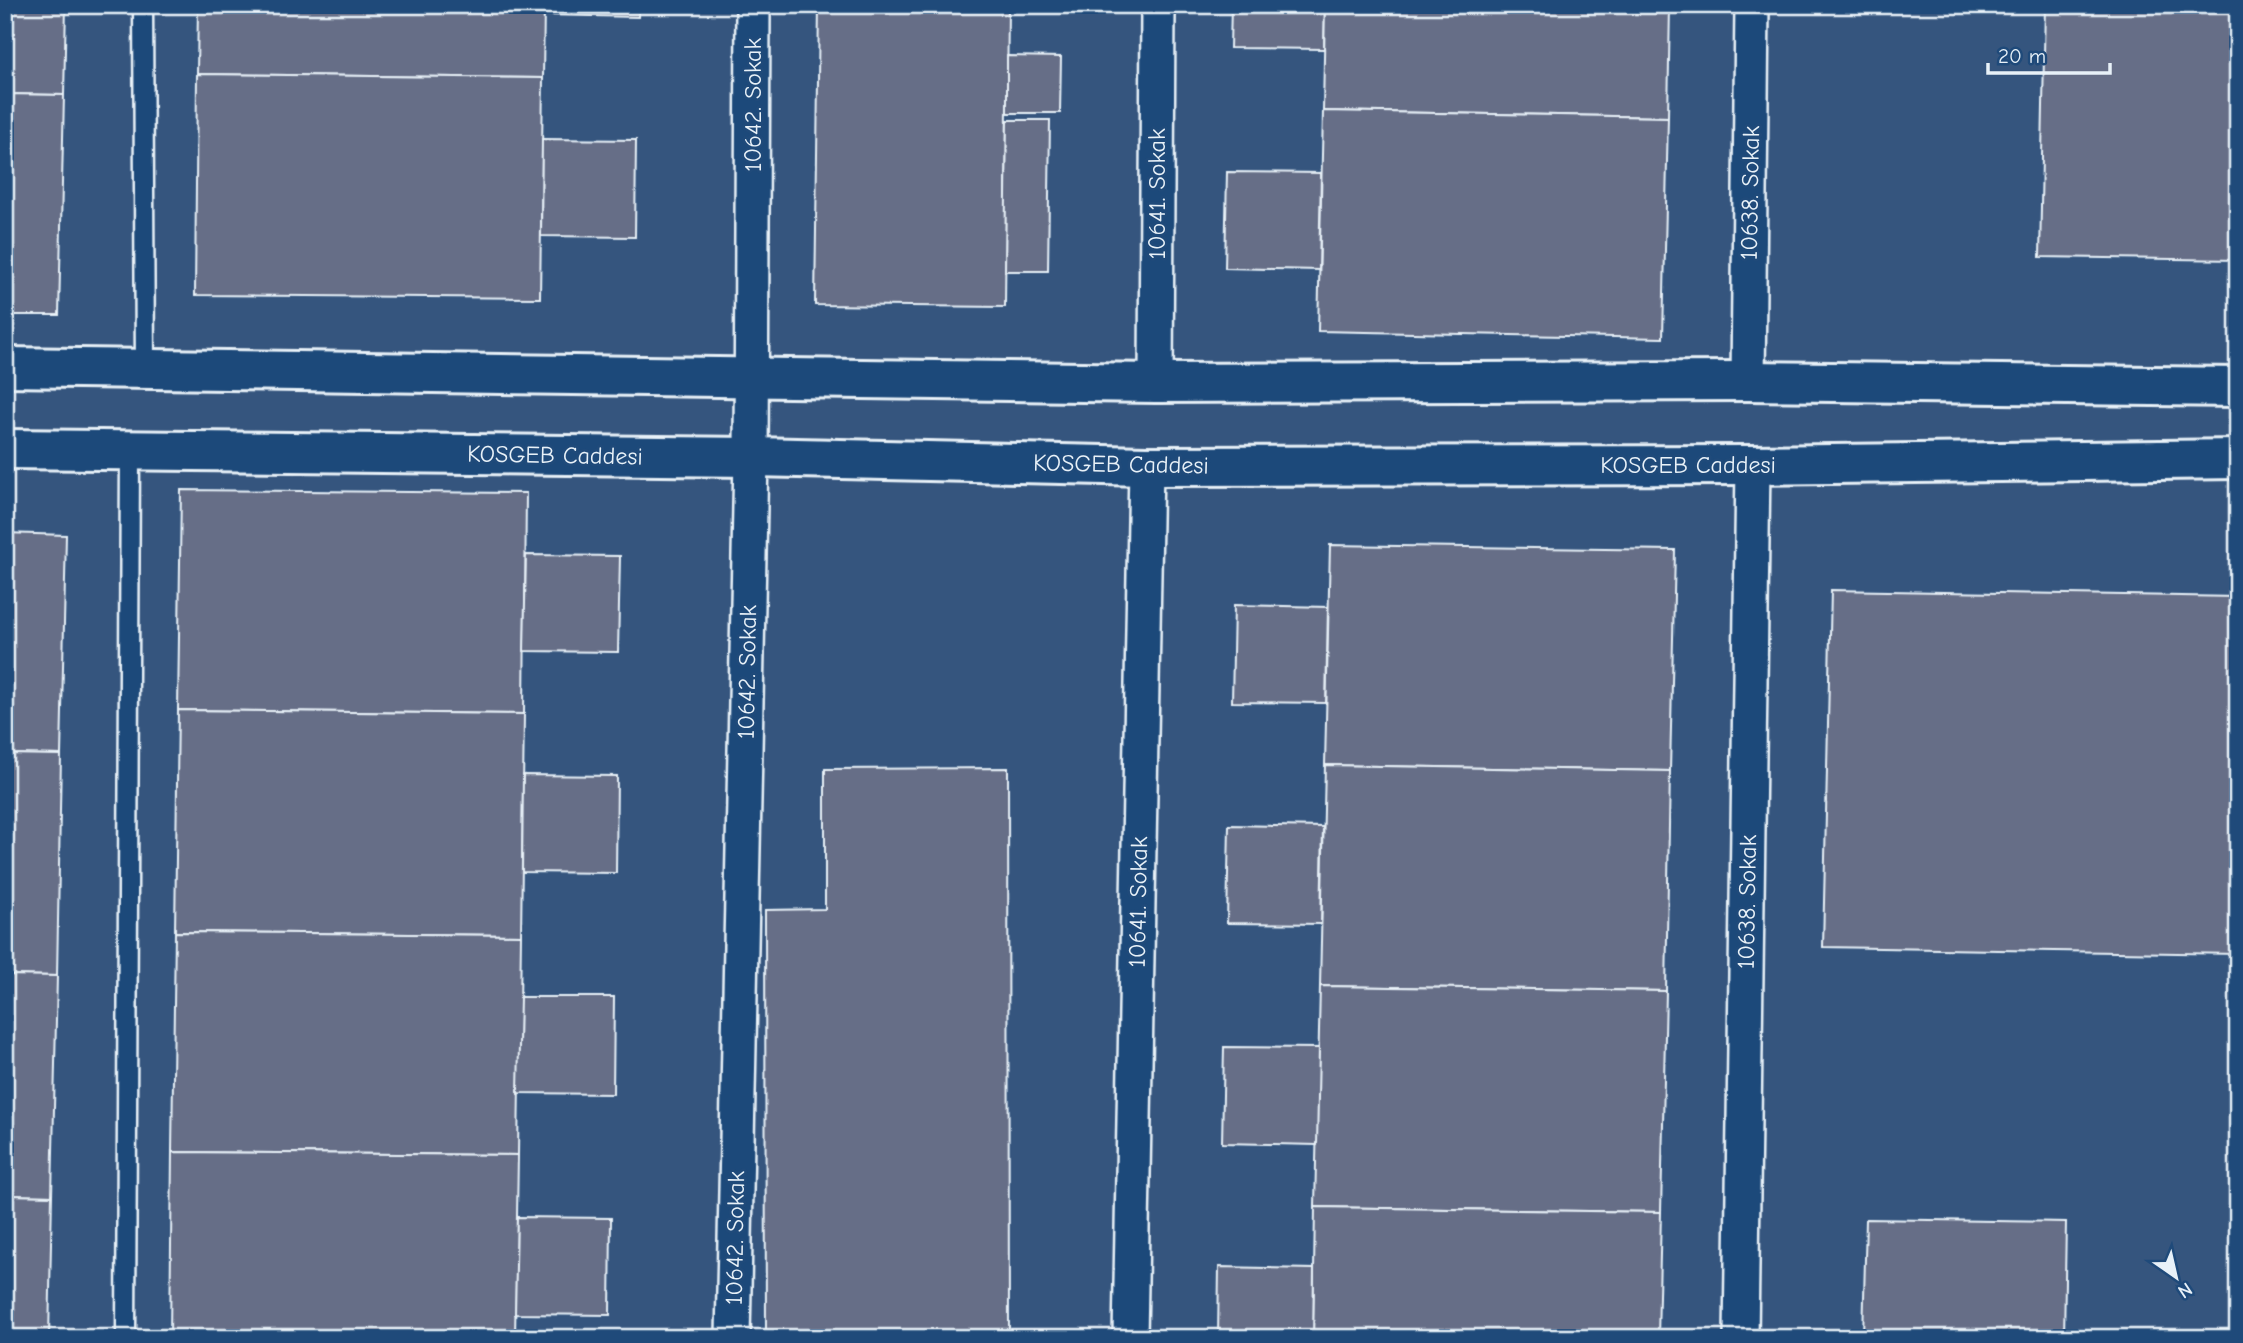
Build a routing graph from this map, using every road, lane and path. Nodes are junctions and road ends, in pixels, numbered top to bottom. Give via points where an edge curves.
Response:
1 (143, 5) edge
2 (753, 5) edge
3 (1158, 5) edge
4 (1752, 5) edge
5 (5, 367) edge
6 (145, 368) junction
7 (752, 378) junction
8 (1748, 382) junction
9 (1156, 383) junction
10 (2238, 387) edge
11 (5, 449) edge
12 (130, 451) junction
13 (751, 457) junction
14 (2238, 459) edge
15 (1753, 465) junction
16 (1146, 466) junction
17 (125, 1338) edge
18 (733, 1338) edge
19 (1130, 1338) edge
20 (1741, 1338) edge

1 - 6 lane
2 - 7 street, 10642. Sokak
3 - 9 street, 10641. Sokak
4 - 8 street, 10638. Sokak
5 - 6 main road
6 - 7 main road
7 - 9 main road
7 - 13 street, 10642. Sokak
8 - 9 main road
8 - 10 main road
11 - 12 main road, KOSGEB Caddesi
12 - 13 main road, KOSGEB Caddesi
12 - 17 lane
13 - 16 main road, KOSGEB Caddesi
13 - 18 street, 10642. Sokak
14 - 15 main road, KOSGEB Caddesi
15 - 16 main road, KOSGEB Caddesi
15 - 20 street, 10638. Sokak
16 - 19 street, 10641. Sokak

